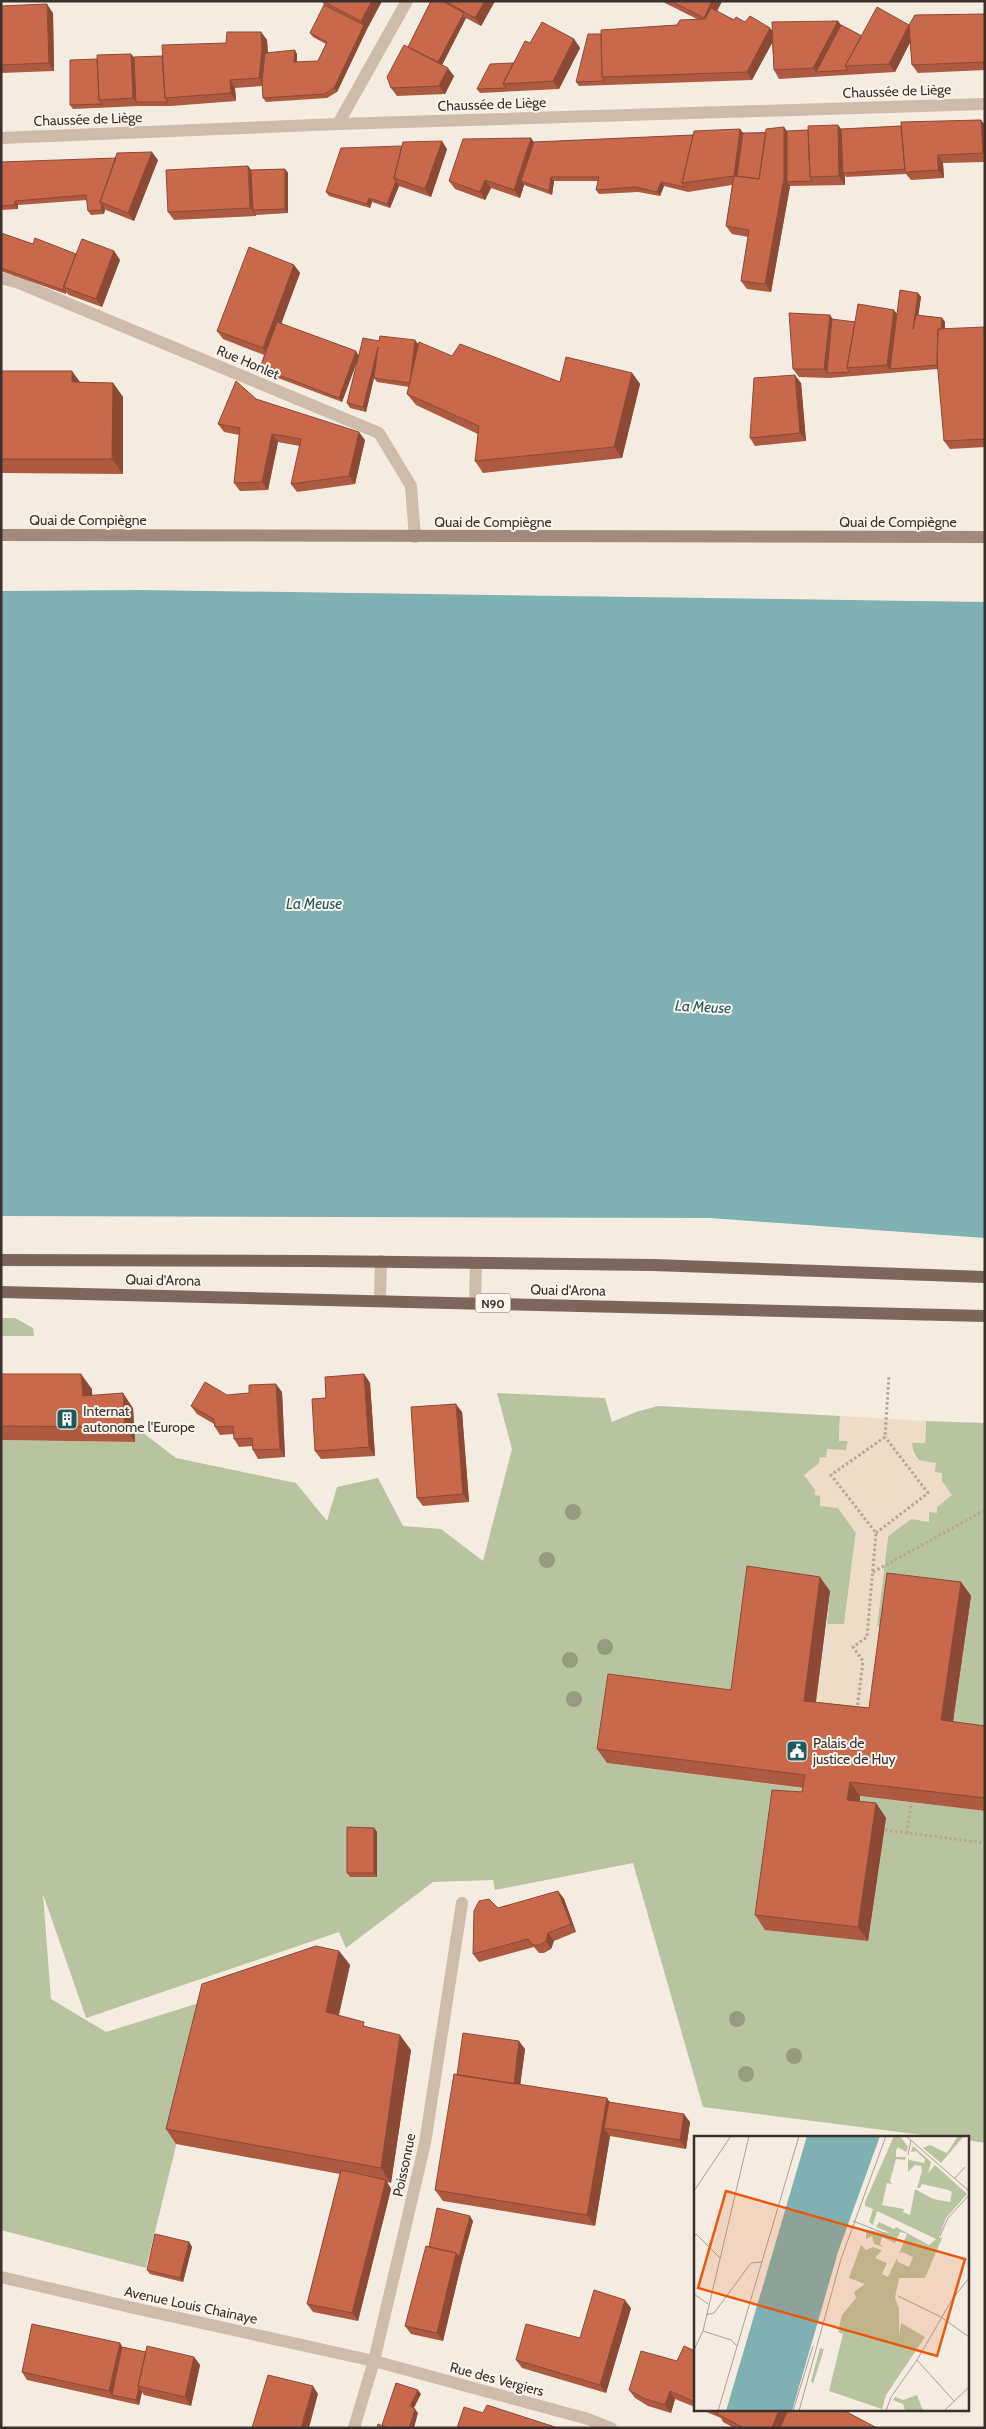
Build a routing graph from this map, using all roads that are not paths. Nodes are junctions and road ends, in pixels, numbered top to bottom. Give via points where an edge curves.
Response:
1 (407, 1) edge
2 (985, 104) edge
3 (338, 124) junction
4 (1, 138) edge
5 (1, 278) edge
6 (1, 535) edge
7 (415, 537) junction
8 (985, 537) edge
9 (1, 1260) edge
10 (381, 1261) junction
11 (476, 1262) junction
12 (985, 1277) edge
13 (1, 1292) edge
14 (380, 1301) junction
15 (475, 1303) junction
16 (985, 1316) edge
17 (462, 1903) dead end
18 (1, 2277) edge
19 (374, 2361) junction
20 (354, 2428) edge
21 (611, 2428) edge

1 - 3 street
2 - 3 street, Chaussée de Liège
3 - 4 street, Chaussée de Liège
5 - 7 street, Rue Honlet via 379,433 411,486
6 - 7 main road, Quai de Compiègne
7 - 8 main road, Quai de Compiègne
9 - 10 main road, Quai d'Arona
10 - 11 main road, Quai d'Arona
10 - 14 street
11 - 12 main road, Quai d'Arona
11 - 15 street
13 - 14 main road, Quai d'Arona / N90
14 - 15 main road, Quai d'Arona / N90
15 - 16 main road, Quai d'Arona / N90
17 - 19 street, Poissonrue via 426,2143
18 - 19 street, Avenue Louis Chainaye
19 - 20 street, Poissonrue
19 - 21 street, Rue des Vergiers

